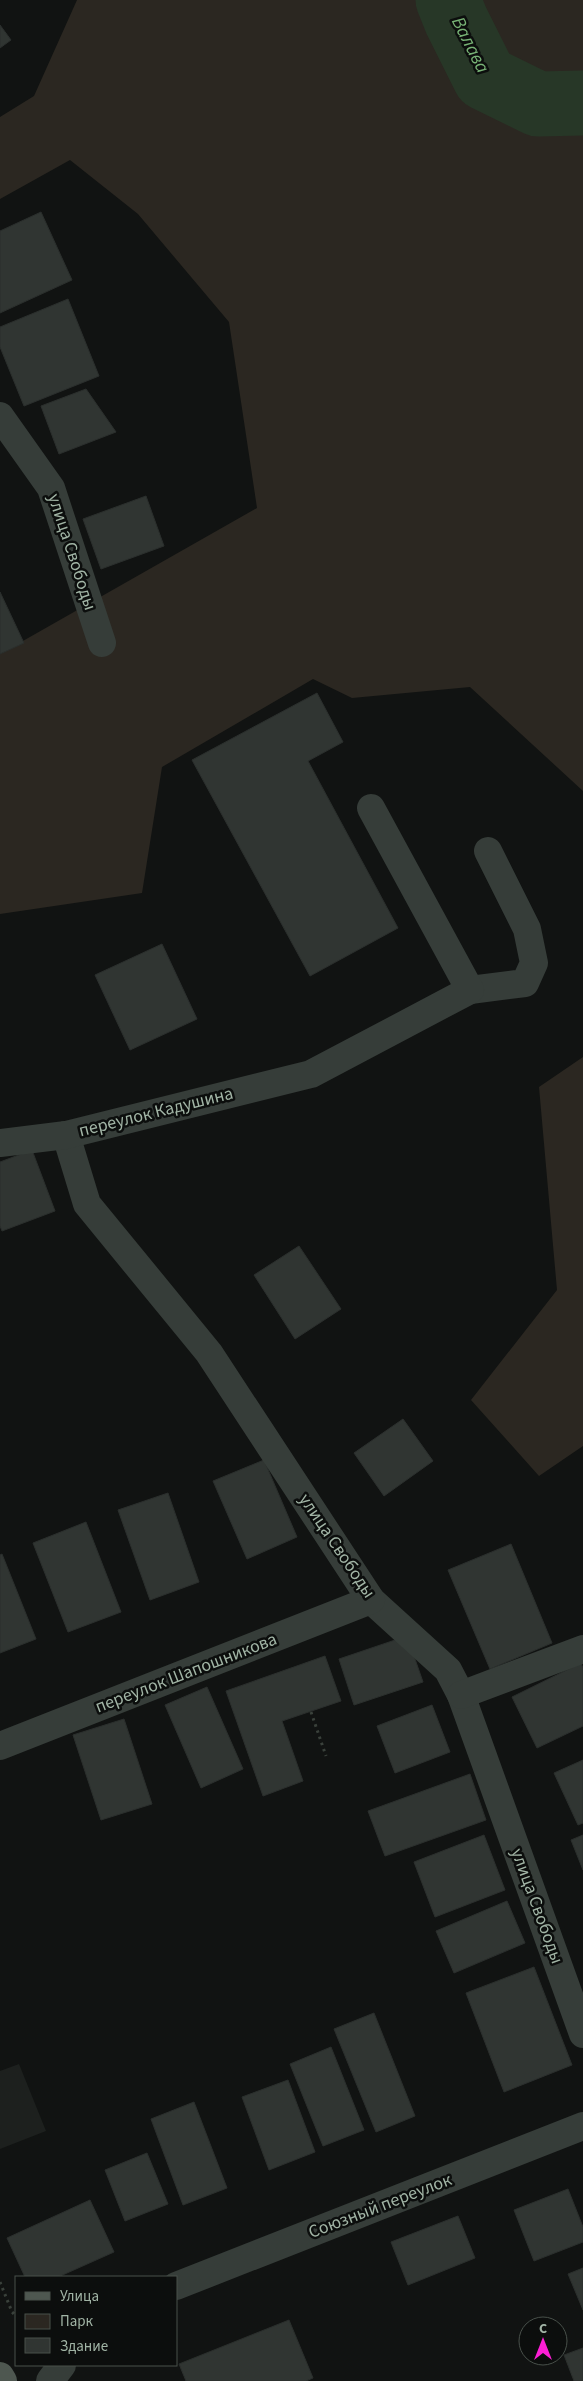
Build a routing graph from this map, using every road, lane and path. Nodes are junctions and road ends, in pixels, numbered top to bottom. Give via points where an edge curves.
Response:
1 (0, 416) edge
2 (102, 643) dead end
3 (371, 808) dead end
4 (488, 851) dead end
5 (470, 990) junction
6 (66, 1135) junction
7 (0, 1143) edge
8 (371, 1600) junction
9 (583, 1649) edge
10 (462, 1695) junction
11 (311, 1712) dead end
12 (0, 1746) edge
13 (326, 1756) dead end
14 (583, 2034) edge
15 (583, 2126) edge
16 (0, 2282) edge
17 (178, 2285) edge
18 (15, 2315) edge
19 (61, 2366) edge
20 (0, 2376) edge
21 (3, 2381) edge
22 (50, 2381) edge

1 - 2 street, улица Свободы via 51,488
3 - 5 street
4 - 5 street via 527,929 534,963 525,983
5 - 6 street, переулок Кадушина via 311,1074
6 - 7 street, переулок Кадушина
6 - 8 street, улица Свободы via 87,1204 209,1353
8 - 10 street, улица Свободы via 448,1670
8 - 12 street, переулок Шапошникова
9 - 10 street
10 - 14 street, улица Свободы
11 - 13 path
15 - 17 street, Союзный переулок
16 - 18 path
19 - 22 street
20 - 21 main road

